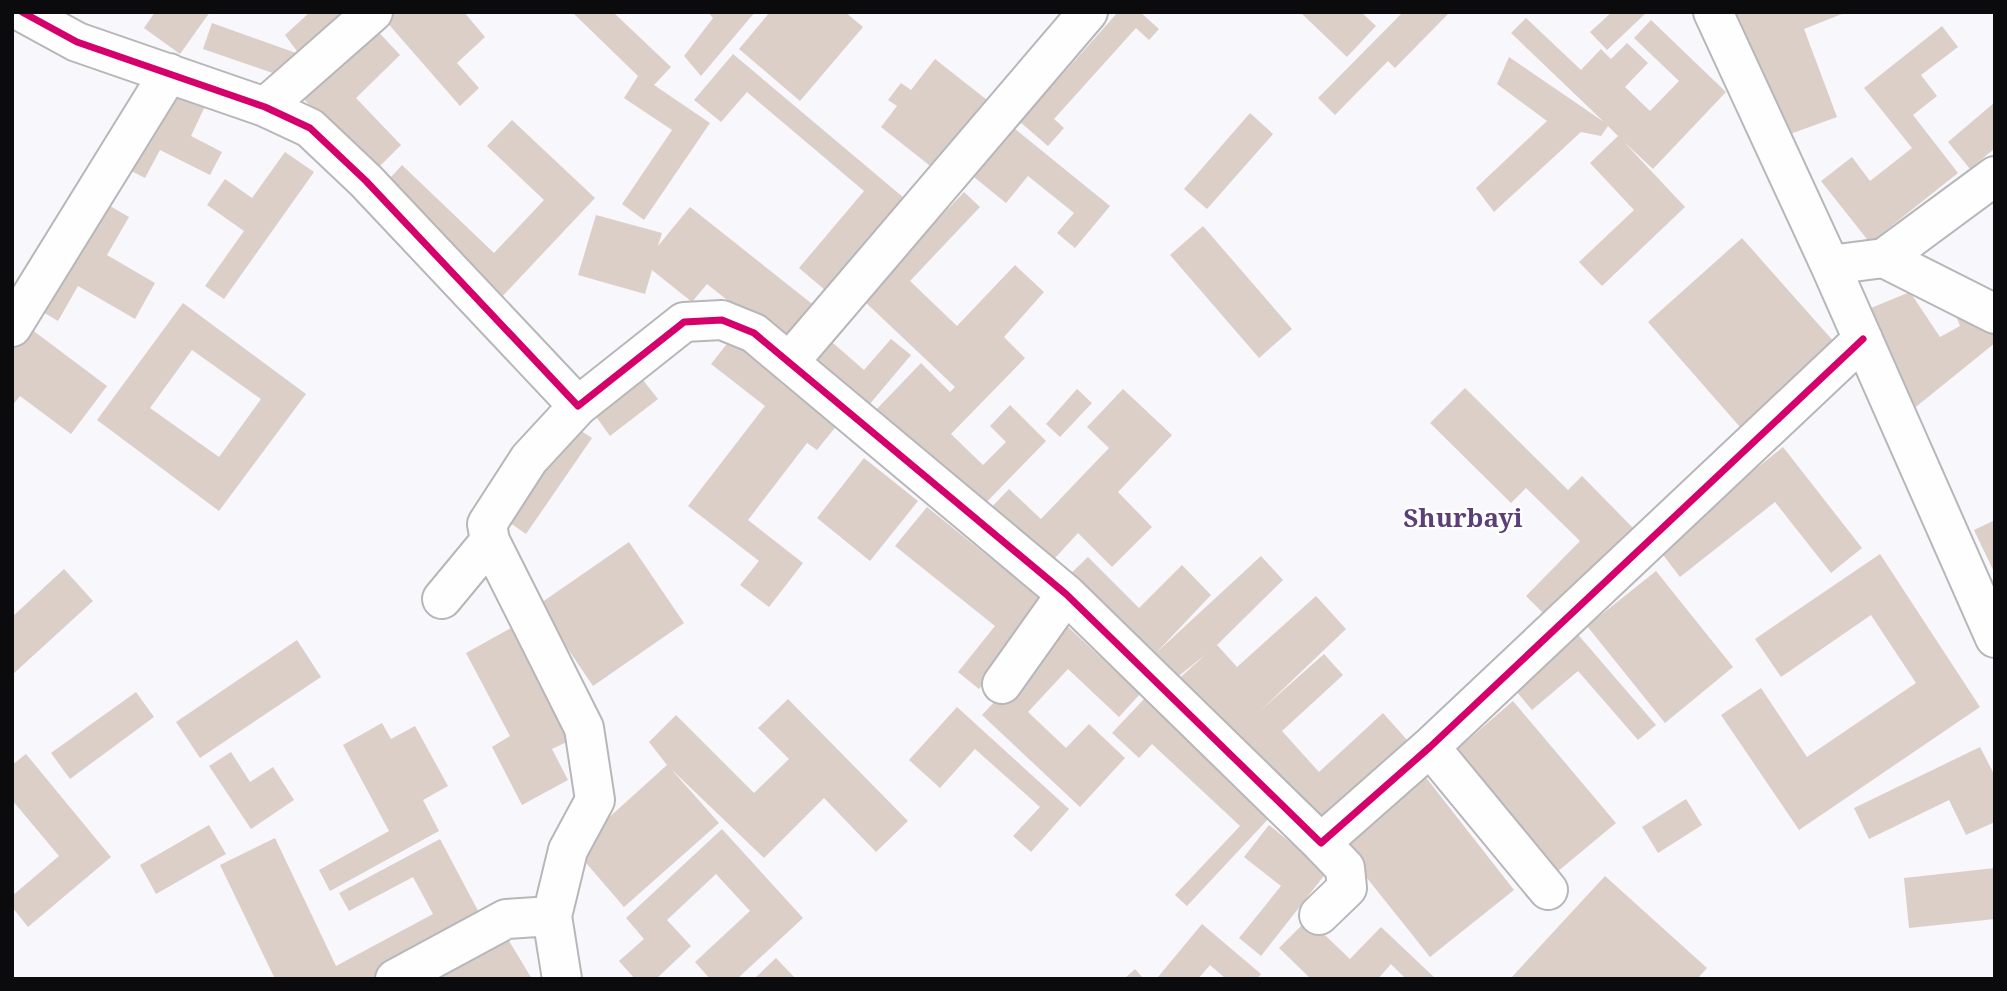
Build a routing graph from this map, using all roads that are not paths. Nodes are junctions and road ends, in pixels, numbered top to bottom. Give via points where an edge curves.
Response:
1 (23, 12) edge
2 (373, 12) edge
3 (1088, 12) edge
4 (1713, 12) edge
5 (169, 73) junction
6 (265, 107) junction
7 (1995, 176) edge
8 (1884, 258) junction
9 (1830, 264) junction
10 (1995, 313) edge
11 (12, 327) edge
12 (1863, 339) junction
13 (790, 361) junction
14 (578, 405) junction
15 (490, 541) junction
16 (1066, 594) junction
17 (442, 599) dead end
18 (1995, 638) edge
19 (1002, 684) dead end
20 (1430, 747) junction
21 (1321, 843) junction
22 (1548, 890) dead end
23 (1320, 915) dead end
24 (552, 916) junction
25 (395, 979) edge
26 (562, 979) edge

1 - 5 street via 77,42
2 - 6 street
3 - 13 street
4 - 9 street
5 - 6 street
5 - 11 street
6 - 14 street via 310,128 366,181
7 - 8 street
8 - 9 street
8 - 10 street
9 - 12 street
12 - 18 street
12 - 20 street
13 - 14 street via 754,333 722,320 684,322
13 - 16 street
14 - 15 street via 529,459 494,513 487,524
15 - 17 street
15 - 24 street via 584,728 595,800 568,850
16 - 19 street
16 - 21 street
20 - 21 street
20 - 22 street
21 - 23 street via 1345,868 1347,888
24 - 25 street via 506,919
24 - 26 street

